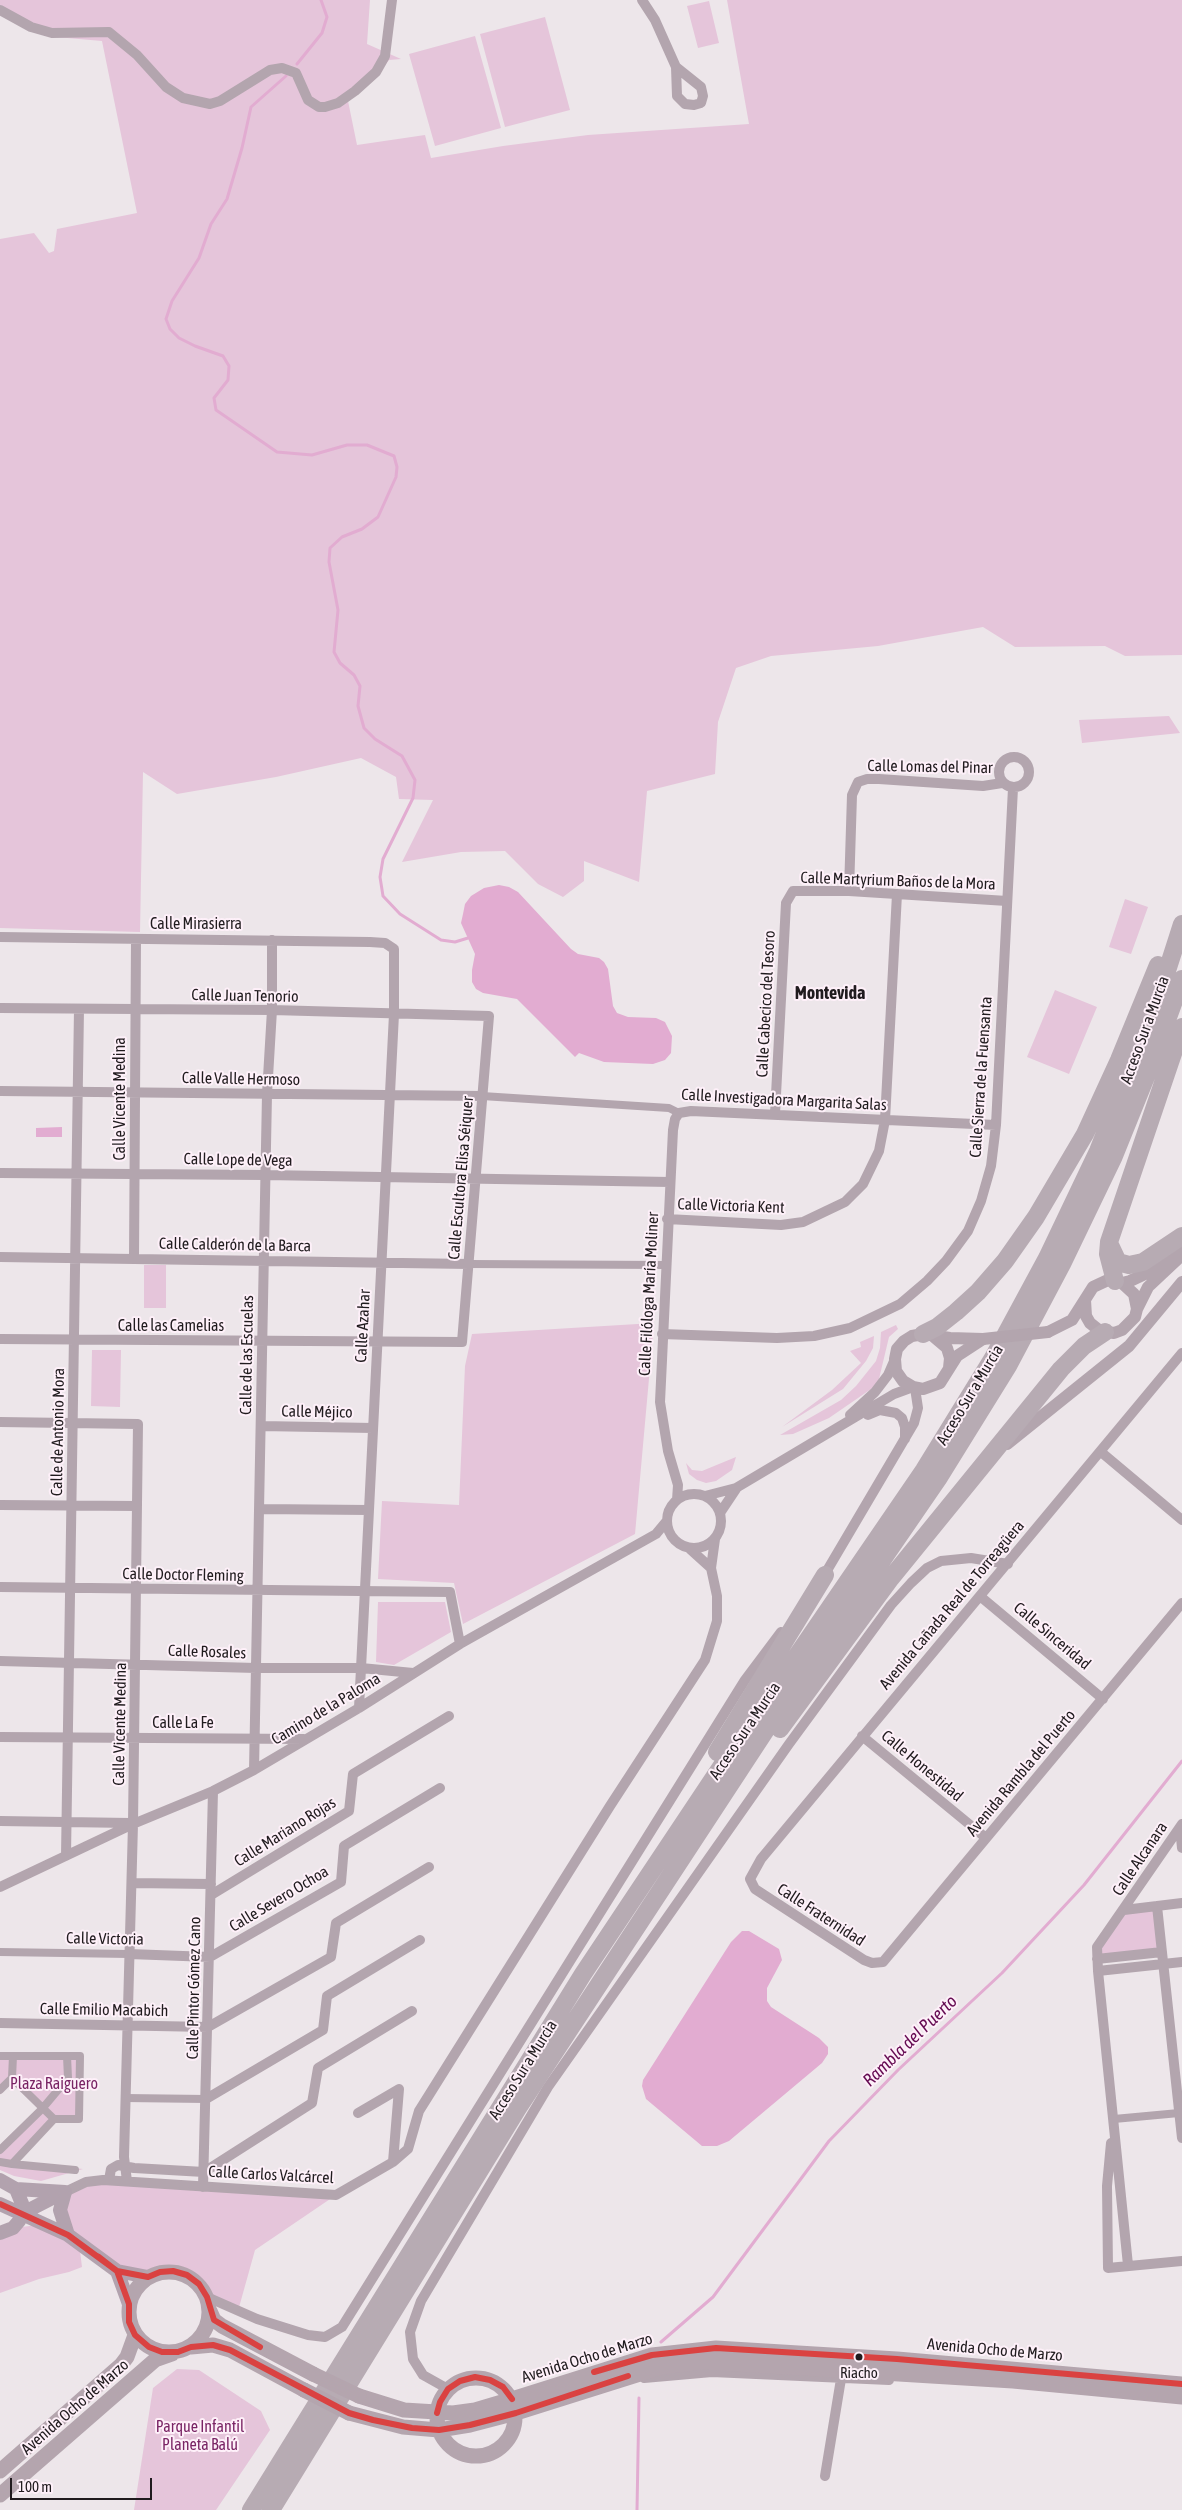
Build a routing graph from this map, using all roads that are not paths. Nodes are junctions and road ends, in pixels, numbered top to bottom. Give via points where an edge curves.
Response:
1 (392, 0) edge
2 (642, 0) edge
3 (0, 10) edge
4 (676, 68) dead end
5 (1002, 783) junction
6 (1013, 788) junction
7 (848, 891) junction
8 (897, 894) junction
9 (788, 896) joint
10 (1007, 901) junction
11 (1182, 918) edge
12 (1182, 924) edge
13 (0, 937) edge
14 (136, 938) junction
15 (272, 940) junction
16 (392, 946) joint
17 (1182, 979) edge
18 (0, 1008) edge
19 (80, 1010) junction
20 (136, 1010) junction
21 (272, 1010) junction
22 (394, 1014) junction
23 (489, 1016) joint
24 (1182, 1027) edge
25 (0, 1091) edge
26 (78, 1092) junction
27 (135, 1093) junction
28 (267, 1094) junction
29 (390, 1096) junction
30 (482, 1096) junction
31 (679, 1113) junction
32 (775, 1114) junction
33 (885, 1120) junction
34 (996, 1125) junction
35 (0, 1173) edge
36 (134, 1173) junction
37 (77, 1174) junction
38 (265, 1175) junction
39 (386, 1178) junction
40 (476, 1179) junction
41 (670, 1182) junction
42 (667, 1219) junction
43 (1182, 1236) edge
44 (1109, 1242) junction
45 (1182, 1242) edge
46 (1182, 1256) edge
47 (0, 1257) edge
48 (76, 1258) junction
49 (134, 1259) junction
50 (264, 1261) junction
51 (381, 1263) junction
52 (469, 1264) junction
53 (665, 1265) junction
54 (1118, 1282) junction
55 (1182, 1282) edge
56 (1085, 1300) junction
57 (1137, 1308) junction
58 (1100, 1330) junction
59 (1048, 1332) junction
60 (662, 1334) junction
61 (927, 1335) junction
62 (0, 1339) edge
63 (983, 1339) junction
64 (74, 1340) junction
65 (262, 1342) junction
66 (462, 1342) joint
67 (377, 1344) junction
68 (1182, 1353) edge
69 (895, 1359) junction
70 (949, 1368) junction
71 (914, 1387) junction
72 (0, 1422) edge
73 (73, 1423) junction
74 (261, 1426) junction
75 (373, 1428) junction
76 (833, 1431) junction
77 (905, 1440) junction
78 (1101, 1452) junction
79 (993, 1455) junction
80 (676, 1477) junction
81 (736, 1488) junction
82 (692, 1494) junction
83 (704, 1496) junction
84 (677, 1500) junction
85 (0, 1505) edge
86 (72, 1505) junction
87 (137, 1506) junction
88 (259, 1509) junction
89 (369, 1510) junction
90 (720, 1513) junction
91 (1182, 1520) edge
92 (666, 1522) junction
93 (656, 1534) junction
94 (669, 1534) junction
95 (715, 1538) junction
96 (690, 1549) junction
97 (1008, 1564) junction
98 (711, 1568) junction
99 (825, 1575) junction
100 (0, 1587) edge
101 (70, 1588) junction
102 (136, 1589) junction
103 (258, 1591) junction
104 (365, 1593) junction
105 (981, 1597) junction
106 (1182, 1603) edge
107 (460, 1644) junction
108 (0, 1661) edge
109 (70, 1663) junction
110 (135, 1665) junction
111 (256, 1668) junction
112 (361, 1668) junction
113 (413, 1672) junction
114 (1103, 1699) junction
115 (359, 1708) junction
116 (449, 1716) dead end
117 (862, 1736) junction
118 (0, 1737) edge
119 (68, 1738) junction
120 (134, 1738) junction
121 (255, 1739) junction
122 (306, 1739) junction
123 (742, 1766) junction
124 (254, 1770) junction
125 (440, 1788) dead end
126 (213, 1791) junction
127 (0, 1822) edge
128 (67, 1822) junction
129 (134, 1824) junction
130 (1181, 1826) edge
131 (986, 1838) junction
132 (1182, 1848) edge
133 (66, 1856) junction
134 (429, 1867) dead end
135 (750, 1879) joint
136 (132, 1883) junction
137 (0, 1887) edge
138 (211, 1889) junction
139 (1182, 1903) edge
140 (1157, 1906) junction
141 (1124, 1910) junction
142 (420, 1940) dead end
143 (0, 1952) edge
144 (1162, 1952) junction
145 (129, 1954) junction
146 (210, 1957) junction
147 (1096, 1958) junction
148 (883, 1962) joint
149 (1182, 1962) edge
150 (1164, 1964) junction
151 (1098, 1971) junction
152 (583, 1974) junction
153 (412, 2011) dead end
154 (0, 2023) edge
155 (127, 2025) junction
156 (208, 2027) junction
157 (1178, 2052) edge
158 (0, 2056) edge
159 (13, 2056) junction
160 (67, 2056) junction
161 (12, 2078) junction
162 (0, 2090) edge
163 (125, 2098) junction
164 (206, 2099) junction
165 (42, 2108) junction
166 (358, 2113) dead end
167 (1180, 2113) junction
168 (54, 2119) junction
169 (1114, 2119) junction
170 (1182, 2138) edge
171 (0, 2150) edge
172 (0, 2162) edge
173 (393, 2162) junction
174 (12, 2164) junction
175 (126, 2166) junction
176 (75, 2170) dead end
177 (204, 2172) junction
178 (0, 2180) edge
179 (109, 2180) junction
180 (127, 2181) junction
181 (204, 2187) junction
182 (16, 2188) junction
183 (65, 2192) junction
184 (0, 2204) edge
185 (23, 2213) junction
186 (46, 2224) junction
187 (13, 2228) junction
188 (0, 2233) edge
189 (68, 2235) junction
190 (1182, 2261) edge
191 (1128, 2265) junction
192 (117, 2270) junction
193 (148, 2277) junction
194 (129, 2304) junction
195 (209, 2304) junction
196 (135, 2335) junction
197 (184, 2349) junction
198 (628, 2376) junction
199 (842, 2379) junction
200 (1013, 2381) junction
201 (1182, 2384) edge
202 (448, 2389) junction
203 (1182, 2397) edge
204 (514, 2406) junction
205 (437, 2413) junction
206 (439, 2430) junction
207 (0, 2471) edge
208 (825, 2476) dead end
209 (0, 2495) edge
210 (252, 2510) edge
211 (271, 2510) edge

1 - 3 street via 385,56 376,72 338,103 325,107 308,100 296,73 282,68 270,70 220,101 210,104 183,98 166,87 137,55 109,32 52,33 31,27
2 - 4 street via 655,20
5 - 6 street
5 - 6 street via 999,772 1004,761 1015,757 1020,759 1025,762 1029,773 1024,784
5 - 7 street, Calle Lomas del Pinar via 983,786 879,779 858,782 852,795
6 - 10 street, Calle Sierra de la Fuensanta
7 - 8 street, Calle Martyrium Baños de la Mora
7 - 9 street, Calle Martyrium Baños de la Mora via 800,890
8 - 10 street, Calle Martyrium Baños de la Mora
8 - 33 street, Calle Victoria Kent
9 - 32 street, Calle Cabecico del Tesoro
10 - 34 street, Calle Sierra de la Fuensanta
11 - 61 highway via 1162,954 1085,1134 1036,1217 978,1292
12 - 152 highway, Acceso Sur a Murcia via 1157,1002 1102,1142 1048,1258 994,1358 924,1470
13 - 14 street, Calle Mirasierra
14 - 15 street, Calle Mirasierra
14 - 20 street, Calle Vicente Medina
15 - 16 street, Calle Mirasierra via 383,943
15 - 21 street, Calle de las Escuelas
16 - 22 street, Calle Azahar via 396,956
17 - 123 highway, Acceso Sur a Murcia via 1114,1156 1008,1366 938,1479
18 - 19 street, Calle Juan Tenorio
19 - 20 street, Calle Juan Tenorio
19 - 26 street, Calle de Antonio Mora
20 - 21 street, Calle Juan Tenorio
20 - 27 street, Calle Vicente Medina
21 - 22 street, Calle Juan Tenorio
21 - 28 street, Calle de las Escuelas
22 - 23 street, Calle Juan Tenorio
22 - 29 street, Calle Azahar
23 - 30 street, Calle Escultora Elisa Séiquer
24 - 44 highway
25 - 26 street, Calle Valle Hermoso
26 - 27 street, Calle Valle Hermoso
26 - 37 street, Calle de Antonio Mora
27 - 28 street, Calle Valle Hermoso
27 - 36 street, Calle Vicente Medina
28 - 29 street, Calle Valle Hermoso
28 - 38 street, Calle de las Escuelas
29 - 30 street, Calle Valle Hermoso
29 - 39 street, Calle Azahar
30 - 31 street, Calle Investigadora Margarita Salas via 669,1108
30 - 40 street, Calle Escultora Elisa Séiquer
31 - 32 street, Calle Investigadora Margarita Salas via 686,1110
31 - 41 street, Calle Filóloga María Moliner via 674,1124
32 - 33 street, Calle Investigadora Margarita Salas
33 - 34 street, Calle Investigadora Margarita Salas
33 - 42 street, Calle Victoria Kent via 879,1151 863,1184 845,1202 818,1216 781,1225
34 - 60 street, Calle Sierra de la Fuensanta via 981,1201 968,1231 946,1261 900,1304 850,1328 814,1336
35 - 37 street, Calle Lope de Vega
36 - 37 street, Calle Lope de Vega
36 - 38 street, Calle Lope de Vega
36 - 49 street, Calle Vicente Medina
37 - 48 street, Calle de Antonio Mora
38 - 39 street, Calle Lope de Vega
38 - 50 street, Calle de las Escuelas
39 - 40 street, Calle Lope de Vega
39 - 51 street, Calle Azahar
40 - 41 street, Calle Lope de Vega
40 - 52 street, Calle Escultora Elisa Séiquer
41 - 42 street, Calle Filóloga María Moliner
42 - 53 street, Calle Filóloga María Moliner
43 - 44 highway via 1143,1262 1129,1265 1118,1262
44 - 54 highway via 1108,1254
45 - 54 street via 1149,1272 1130,1281
46 - 57 street via 1148,1287
47 - 48 street, Calle Calderón de la Barca
48 - 49 street, Calle Calderón de la Barca
48 - 64 street, Calle de Antonio Mora
49 - 50 street, Calle Calderón de la Barca
50 - 51 street, Calle Calderón de la Barca
50 - 65 street, Calle de las Escuelas
51 - 52 street, Calle Calderón de la Barca
51 - 67 street, Calle Azahar
52 - 53 street
52 - 66 street, Calle Escultora Elisa Séiquer
53 - 60 street, Calle Filóloga María Moliner
54 - 56 street via 1100,1282
54 - 57 street via 1134,1294
55 - 79 street via 1129,1346
56 - 58 street via 1086,1316
56 - 59 street via 1072,1320
57 - 58 street via 1130,1325 1114,1333
58 - 59 street via 1077,1328
58 - 79 highway via 1061,1369
59 - 63 street, bridge
60 - 80 street, Calle Filóloga María Moliner via 660,1402
61 - 63 street
61 - 69 street via 912,1336 904,1341
61 - 70 street via 947,1348
62 - 64 street, Calle las Camelias
63 - 70 street via 957,1356
64 - 65 street, Calle las Camelias
64 - 73 street, Calle de Antonio Mora
65 - 67 street, Calle las Camelias
65 - 74 street, Calle de las Escuelas
66 - 67 street, Calle las Camelias
67 - 75 street, Calle Azahar
68 - 78 street, Avenida Cañada Real de Torreagüera
69 - 71 street via 896,1371 903,1381
69 - 76 street via 875,1392
70 - 71 street via 940,1383 932,1387
71 - 76 street via 894,1394
71 - 77 street via 918,1408
72 - 73 street
73 - 86 street, Calle de Antonio Mora
73 - 87 street, Calle Vicente Medina via 138,1424
74 - 75 street, Calle Méjico
74 - 88 street, Calle de las Escuelas
75 - 89 street, Calle Azahar
76 - 77 street via 880,1410 890,1410 902,1418
76 - 81 street
77 - 99 street
78 - 91 street
78 - 97 street, Avenida Cañada Real de Torreagüera
79 - 123 highway via 891,1578 756,1762
80 - 82 street, Calle Filóloga María Moliner
80 - 84 street, Calle Filóloga María Moliner
81 - 83 street
81 - 90 street
82 - 83 street
82 - 84 street
83 - 90 street via 716,1505
84 - 92 street via 668,1512
85 - 86 street
86 - 87 street
86 - 101 street, Calle de Antonio Mora
87 - 102 street, Calle Vicente Medina
88 - 89 street
88 - 103 street, Calle de las Escuelas
89 - 104 street, Calle Azahar
90 - 95 street via 720,1531
92 - 93 street, Camino de la Paloma
92 - 94 street
93 - 94 street, Camino de la Paloma
93 - 107 street, Camino de la Paloma
94 - 96 street via 677,1543
95 - 96 street via 699,1548
95 - 98 street, Calle Carlos Valcárcel
96 - 98 street
97 - 105 street, Avenida Cañada Real de Torreagüera
97 - 202 street via 971,1558 941,1561 927,1568 904,1590 789,1744 548,2087 421,2300 410,2332 413,2360 423,2375
98 - 173 street, Calle Carlos Valcárcel via 717,1596 717,1621 705,1660 419,2111 408,2149
99 - 152 highway
99 - 195 street via 745,1680 342,2327 325,2337 308,2335
100 - 101 street, Calle Doctor Fleming
101 - 102 street, Calle Doctor Fleming
101 - 109 street, Calle de Antonio Mora
102 - 103 street, Calle Doctor Fleming
102 - 110 street, Calle Vicente Medina
103 - 104 street, Calle Doctor Fleming
103 - 111 street, Calle de las Escuelas
104 - 107 street, Calle Doctor Fleming via 450,1592
104 - 112 street, Calle Azahar
105 - 114 street, Calle Sinceridad
105 - 117 street, Avenida Cañada Real de Torreagüera
106 - 114 street, Avenida Rambla del Puerto
107 - 113 street, Camino de la Paloma
108 - 109 street, Calle Rosales
109 - 110 street, Calle Rosales
109 - 119 street, Calle de Antonio Mora
110 - 111 street, Calle Rosales
110 - 120 street, Calle Vicente Medina
111 - 112 street, Calle Rosales
111 - 121 street, Calle de las Escuelas
112 - 113 street, Calle Rosales
112 - 115 street, Calle Azahar
113 - 115 street, Camino de la Paloma
114 - 131 street, Avenida Rambla del Puerto
115 - 122 street, Camino de la Paloma
116 - 138 street, Calle Mariano Rojas via 353,1774 349,1811
117 - 131 street, Calle Honestidad
117 - 135 street, Avenida Cañada Real de Torreagüera via 761,1858
118 - 119 street, Calle La Fe
119 - 120 street, Calle La Fe
119 - 128 street, Calle de Antonio Mora
120 - 121 street, Calle La Fe
120 - 129 street, Calle Vicente Medina
121 - 122 street, Calle La Fe
121 - 124 street, Calle de las Escuelas
122 - 124 street, Camino de la Paloma
123 - 211 highway, Acceso Sur a Murcia via 518,2108
124 - 126 street, Camino de la Paloma
125 - 146 street, Calle Severo Ochoa via 344,1846 341,1882
126 - 129 street, Camino de la Paloma
126 - 138 street, Calle Pintor Gómez Cano
127 - 128 street
128 - 129 street
128 - 133 street, Calle de Antonio Mora
129 - 133 street, Camino de la Paloma
129 - 136 street, Calle Vicente Medina
130 - 132 street
130 - 141 street, Calle Alcanara
131 - 148 street, Avenida Rambla del Puerto
133 - 137 street, Camino de la Paloma
134 - 156 street via 336,1923 331,1957
135 - 148 street, Calle Fraternidad via 755,1889 864,1960
136 - 138 street
136 - 145 street, Calle Vicente Medina
138 - 146 street, Calle Pintor Gómez Cano
139 - 140 street
140 - 141 street
140 - 144 street
141 - 147 street, Calle Alcanara via 1097,1946
142 - 164 street via 327,1996 323,2030
143 - 145 street, Calle Victoria
144 - 147 street
144 - 150 street
145 - 146 street, Calle Victoria
145 - 155 street, Calle Vicente Medina
146 - 156 street, Calle Pintor Gómez Cano
147 - 151 street
149 - 150 street
150 - 151 street
150 - 157 street
151 - 169 street
152 - 210 highway, Acceso Sur a Murcia
153 - 177 street via 318,2068 312,2103
154 - 155 street, Calle Emilio Macabich
155 - 156 street, Calle Emilio Macabich
155 - 163 street, Calle Vicente Medina
156 - 164 street, Calle Pintor Gómez Cano
157 - 167 street
158 - 159 street
159 - 160 street
159 - 161 street
160 - 165 street via 68,2078
160 - 168 street via 80,2056 79,2119
161 - 162 street
161 - 165 street
163 - 164 street
163 - 175 street, Calle Vicente Medina
164 - 177 street, Calle Pintor Gómez Cano
165 - 168 street
165 - 171 street
166 - 173 street via 399,2089
167 - 169 street
167 - 170 street
168 - 174 street
169 - 191 street
169 - 191 street via 1107,2186 1108,2268
172 - 174 street
173 - 181 street, Calle Carlos Valcárcel via 332,2196
174 - 176 street
175 - 177 street, Calle Carlos Valcárcel
175 - 179 street via 114,2166
175 - 180 street, Calle Vicente Medina
177 - 181 street, Calle Pintor Gómez Cano
178 - 182 main road
179 - 180 street, Calle Carlos Valcárcel
179 - 183 street, Calle Carlos Valcárcel via 86,2182
180 - 181 street, Calle Carlos Valcárcel
182 - 183 main road
182 - 185 main road via 21,2196
183 - 185 main road
183 - 189 main road via 60,2210
184 - 185 main road
185 - 186 main road
185 - 187 main road
186 - 187 main road
186 - 189 main road
187 - 188 main road
189 - 192 main road
190 - 191 street
192 - 193 main road
192 - 194 main road
193 - 194 main road via 136,2288
193 - 195 main road via 173,2271 187,2275 199,2284
194 - 196 main road via 129,2322
195 - 197 main road via 205,2331
195 - 205 main road, Avenida Ocho de Marzo, bridge via 214,2320 222,2326 359,2396 404,2410
196 - 197 main road via 149,2348 162,2352
196 - 207 main road, Avenida Ocho de Marzo via 121,2365
197 - 206 main road, Avenida Ocho de Marzo, bridge via 213,2345 230,2350 349,2413 403,2426
197 - 209 main road, Avenida Ocho de Marzo via 155,2360
198 - 199 street via 712,2372
198 - 200 main road, Avenida Ocho de Marzo via 662,2367 703,2362
198 - 204 main road, Avenida Ocho de Marzo
199 - 200 street
199 - 208 street
200 - 203 main road, Avenida Ocho de Marzo
201 - 204 main road, Avenida Ocho de Marzo via 907,2360 716,2348 652,2355
202 - 204 main road via 460,2381 490,2380 503,2387
202 - 205 main road
204 - 205 main road, Avenida Ocho de Marzo
204 - 206 main road, Avenida Ocho de Marzo via 470,2425
204 - 206 main road via 513,2432 498,2450 487,2455 476,2456 459,2451 445,2440
205 - 206 main road

